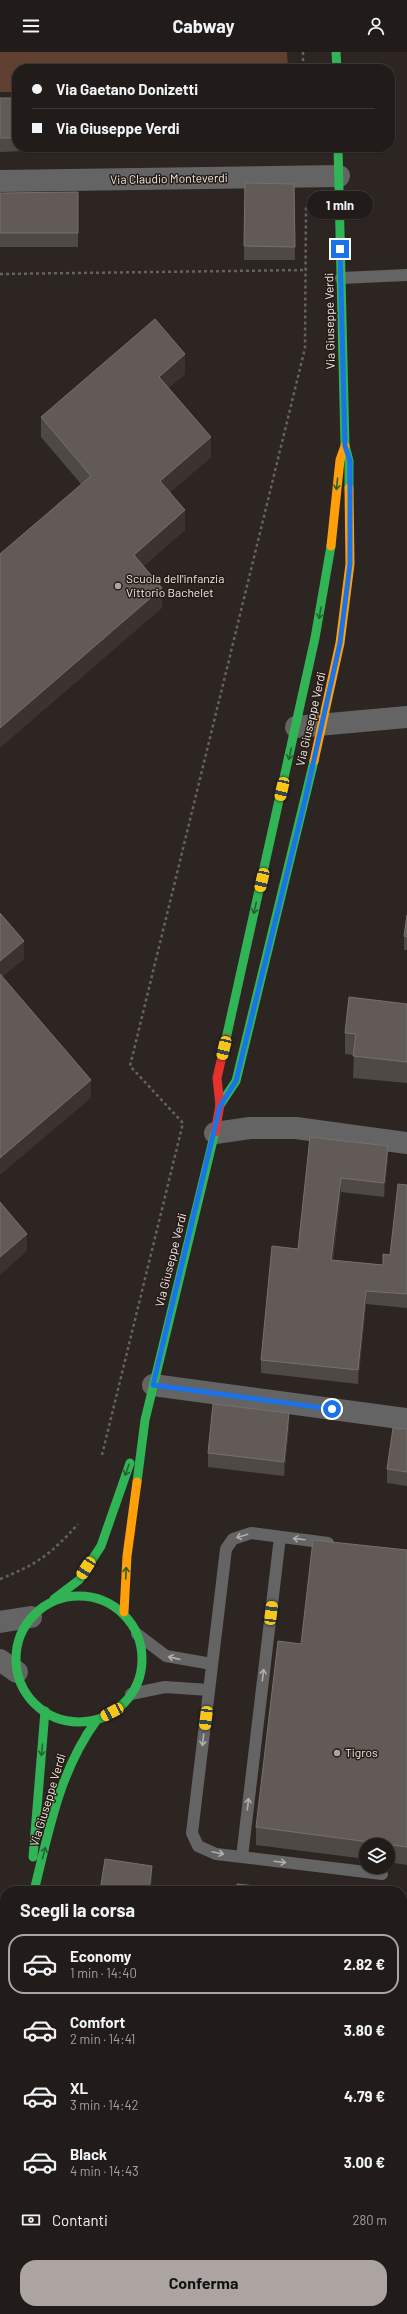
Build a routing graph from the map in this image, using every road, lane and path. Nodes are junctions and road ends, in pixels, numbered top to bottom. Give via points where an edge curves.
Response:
1 (303, 52) edge
2 (336, 52) edge
3 (303, 64) edge
4 (337, 64) edge
5 (338, 152) edge
6 (339, 176) junction
7 (305, 177) junction
8 (0, 181) edge
9 (307, 270) junction
10 (0, 274) edge
11 (407, 275) edge
12 (341, 278) junction
13 (345, 446) junction
14 (407, 717) edge
15 (322, 725) junction
16 (296, 727) junction
17 (220, 1106) junction
18 (215, 1133) junction
19 (407, 1143) edge
20 (153, 1385) junction
21 (407, 1419) edge
22 (145, 1420) junction
23 (101, 1456) dead end
24 (78, 1523) dead end
25 (280, 1537) junction
26 (344, 1545) edge
27 (0, 1579) edge
28 (51, 1602) junction
29 (124, 1612) junction
30 (31, 1617) junction
31 (0, 1622) edge
32 (137, 1634) junction
33 (0, 1660) edge
34 (212, 1664) junction
35 (17, 1672) junction
36 (209, 1690) junction
37 (131, 1694) junction
38 (45, 1711) junction
39 (96, 1721) junction
40 (242, 1857) junction
41 (359, 1871) edge
42 (30, 1886) edge
43 (35, 1886) edge

1 - 3 path
2 - 4 street
5 - 6 street, Via Giuseppe Verdi
6 - 7 street, Via Claudio Monteverdi
6 - 12 street, Via Giuseppe Verdi
7 - 8 street, Via Claudio Monteverdi
7 - 9 path
9 - 10 path
9 - 23 path via 306,348 298,384 130,1066 183,1123
11 - 12 lane
12 - 13 street, Via Giuseppe Verdi
13 - 15 street, Via Giuseppe Verdi via 350,461 350,564 340,643
13 -> 16 street, Via Giuseppe Verdi via 340,460 323,598
14 - 15 street
15 - 16 street
15 - 17 street, Via Giuseppe Verdi via 236,1081
16 -> 17 street, Via Giuseppe Verdi via 217,1078
17 - 18 street, Via Giuseppe Verdi
18 - 19 street via 250,1128 296,1128
18 - 20 street, Via Giuseppe Verdi
20 - 21 street
20 - 22 street, Via Giuseppe Verdi
22 -> 28 street, Via Giuseppe Verdi via 101,1546 79,1580
29 -> 22 street, Via Giuseppe Verdi via 127,1556
24 - 27 path via 57,1548 29,1568
26 -> 25 lane
25 -> 34 lane via 251,1533 233,1539 226,1549
40 -> 25 lane
28 - 29 street via 71,1596 89,1596
28 - 30 street
29 - 32 street
30 - 31 street
30 - 35 street via 16,1646
34 -> 32 lane via 166,1656
32 - 37 street via 142,1656 140,1673
33 - 35 street
34 - 36 lane
35 - 38 street via 34,1704
36 - 37 lane via 165,1687
36 -> 40 lane via 192,1833 198,1846 216,1854
37 - 39 street via 112,1712
38 - 39 street via 67,1721
38 -> 42 street, Via Giuseppe Verdi
43 -> 39 street, Via Giuseppe Verdi via 73,1754
40 -> 41 lane

